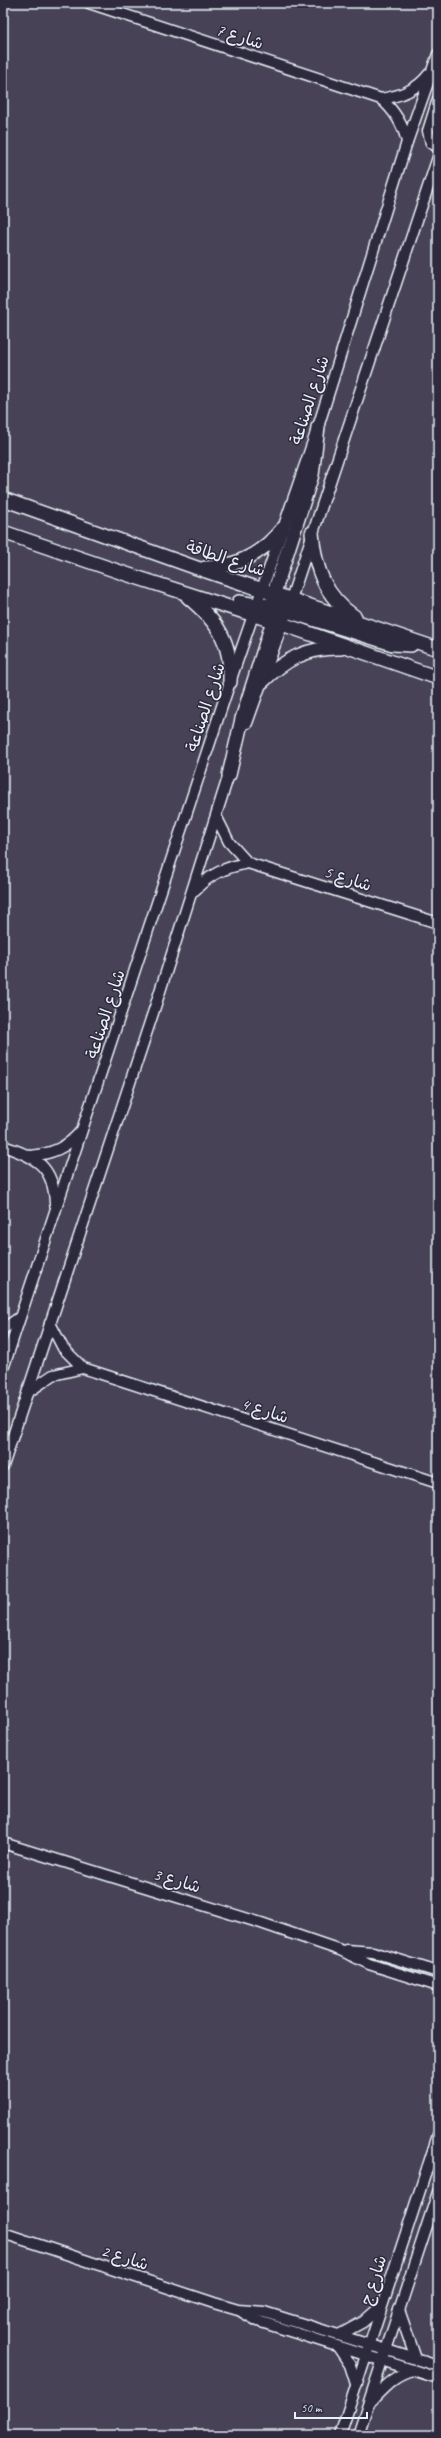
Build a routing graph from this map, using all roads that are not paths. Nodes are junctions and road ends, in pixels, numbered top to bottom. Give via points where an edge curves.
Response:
1 (89, 3) edge
2 (436, 59) edge
3 (381, 98) junction
4 (438, 99) edge
5 (407, 142) junction
6 (438, 147) edge
7 (438, 157) edge
8 (318, 427) junction
9 (3, 499) edge
10 (282, 529) junction
11 (3, 532) edge
12 (312, 533) junction
13 (197, 568) junction
14 (126, 574) junction
15 (262, 589) junction
16 (182, 592) junction
17 (278, 608) junction
18 (254, 611) junction
19 (364, 624) junction
20 (436, 648) edge
21 (354, 649) junction
22 (438, 678) edge
23 (230, 682) junction
24 (262, 682) junction
25 (229, 775) junction
26 (217, 818) junction
27 (248, 863) junction
28 (192, 893) junction
29 (438, 924) edge
30 (85, 1127) junction
31 (3, 1146) edge
32 (30, 1156) junction
33 (55, 1208) junction
34 (20, 1317) junction
35 (50, 1323) junction
36 (3, 1329) edge
37 (83, 1368) junction
38 (3, 1369) edge
39 (28, 1392) junction
40 (3, 1466) edge
41 (438, 1482) edge
42 (3, 1843) edge
43 (340, 1950) junction
44 (438, 1972) edge
45 (438, 1986) edge
46 (438, 2135) edge
47 (438, 2192) edge
48 (3, 2233) edge
49 (382, 2305) junction
50 (238, 2310) junction
51 (399, 2310) junction
52 (339, 2335) junction
53 (369, 2344) junction
54 (338, 2347) junction
55 (386, 2349) junction
56 (365, 2355) junction
57 (416, 2359) junction
58 (382, 2360) junction
59 (438, 2366) edge
60 (413, 2370) junction
61 (438, 2378) edge
62 (356, 2384) junction
63 (367, 2405) junction
64 (340, 2435) edge
65 (358, 2435) edge

1 - 3 street, شارع 7
2 - 3 street, شارع 7 via 419,85 401,94
2 - 5 street, شارع الصناعة
3 - 5 street, شارع 7 via 396,113
4 - 6 street via 428,131 432,143
5 - 8 street, شارع الصناعة
7 - 12 street
8 - 10 street, شارع الصناعة
8 - 17 main road via 312,476
9 - 13 main road, شارع الطاقة
10 - 13 main road via 259,552 244,560 214,568
10 - 15 street, شارع الصناعة
11 - 14 main road
12 - 17 street
12 - 19 main road via 317,570 324,587 335,602
13 - 15 main road, شارع الطاقة
14 - 16 main road
14 - 18 main road via 171,582
15 - 17 main road
15 - 18 street, شارع الصناعة
16 - 18 main road
16 - 23 main road via 214,621 222,635 228,650
17 - 18 main road
17 - 19 main road
17 - 20 main road via 392,644
17 - 21 main road
17 - 24 street
17 - 25 main road via 242,719
18 - 23 street, شارع الصناعة
19 - 20 main road
21 - 22 main road
21 - 24 main road via 322,648 304,652 288,659
23 - 30 street, شارع الصناعة
24 - 25 street
25 - 26 street
26 - 27 street via 229,842
26 - 28 street
27 - 28 street via 216,872
27 - 29 street, شارع 5
28 - 35 street
30 - 32 street via 61,1148 46,1154
30 - 33 street, شارع الصناعة
31 - 32 street
32 - 33 street via 42,1166 50,1178 55,1193
33 - 34 street, شارع الصناعة
34 - 36 street
34 - 38 street, شارع الصناعة
35 - 37 street, شارع 4 via 63,1348
35 - 39 street
37 - 39 street via 53,1375
37 - 41 street, شارع 4
39 - 40 street
42 - 43 street, شارع 3
43 - 44 street, شارع 3 via 373,1952
43 - 45 street, شارع 3 via 369,1964
46 - 49 street, شارع ج
47 - 51 street, شارع ج
48 - 50 street, شارع 2
49 - 52 street via 363,2322
49 - 53 street, شارع ج
50 - 52 street, شارع 2 via 264,2312
50 - 54 street, شارع 2 via 258,2321
51 - 55 street, شارع ج
51 - 57 street
52 - 53 street, شارع 2
53 - 55 street, شارع 2
53 - 56 street, شارع ج
54 - 56 street, شارع 2
54 - 62 street via 350,2365
55 - 57 street, شارع 2
55 - 58 street, شارع ج
56 - 58 street, شارع 2
56 - 62 street, شارع ج
57 - 59 street, شارع 2
58 - 60 street, شارع 2
58 - 63 street, شارع ج
60 - 61 street, شارع 2
60 - 63 street via 394,2379
62 - 64 street, شارع ج
63 - 65 street, شارع ج

